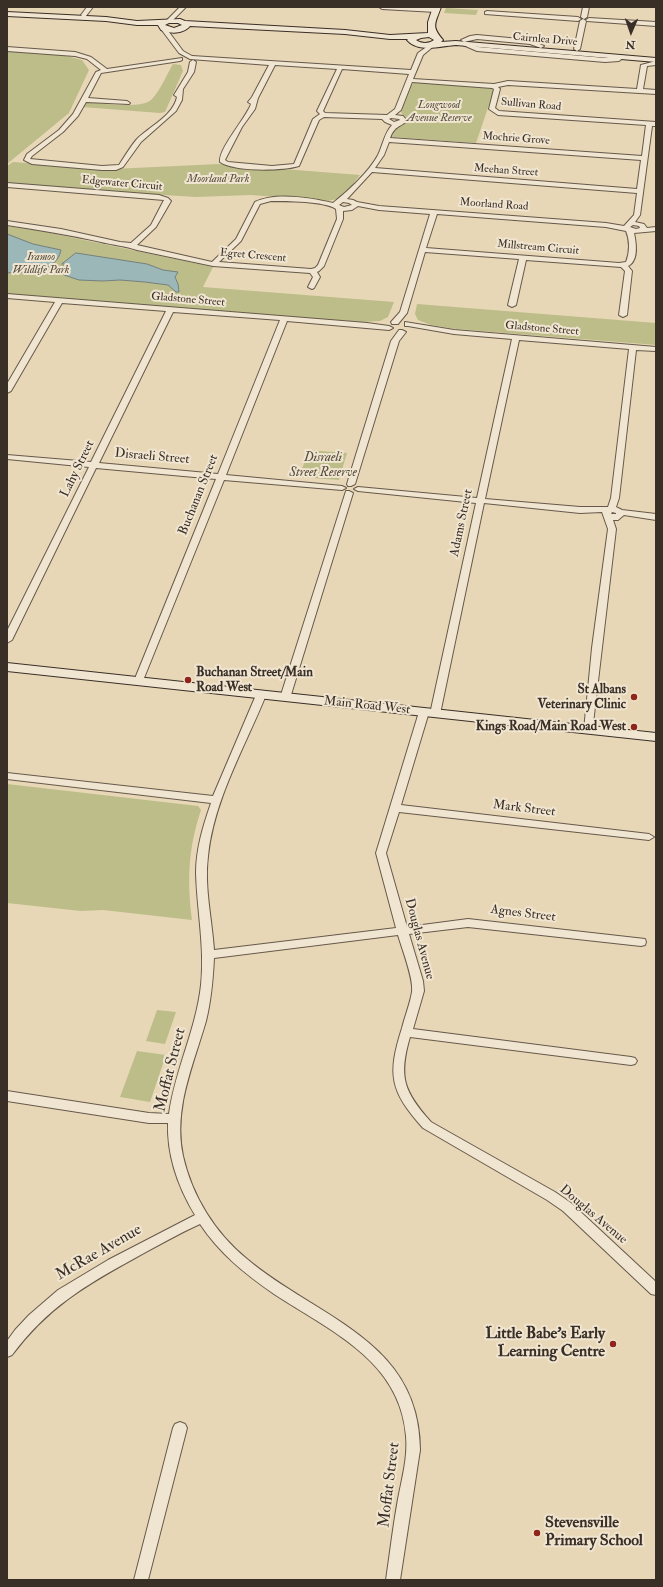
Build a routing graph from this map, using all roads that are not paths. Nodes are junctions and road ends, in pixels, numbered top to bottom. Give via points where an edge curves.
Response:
1 (90, 7) edge
2 (382, 7) edge
3 (586, 7) edge
4 (183, 8) edge
5 (437, 9) edge
6 (7, 14) edge
7 (84, 14) dead end
8 (487, 14) dead end
9 (583, 19) junction
10 (656, 24) edge
11 (165, 25) junction
12 (182, 26) junction
13 (430, 26) junction
14 (172, 39) junction
15 (416, 39) junction
16 (434, 41) junction
17 (464, 42) junction
18 (7, 49) edge
19 (576, 51) junction
20 (420, 54) junction
21 (656, 54) edge
22 (621, 57) junction
23 (182, 59) junction
24 (192, 59) junction
25 (656, 60) edge
26 (273, 63) junction
27 (656, 63) edge
28 (340, 68) junction
29 (192, 69) junction
30 (104, 70) junction
31 (413, 72) junction
32 (410, 80) junction
33 (494, 86) junction
34 (640, 91) junction
35 (656, 92) edge
36 (84, 100) junction
37 (127, 103) dead end
38 (398, 110) junction
39 (323, 115) junction
40 (401, 117) junction
41 (388, 119) junction
42 (397, 123) junction
43 (653, 124) edge
44 (390, 131) junction
45 (386, 140) junction
46 (644, 158) junction
47 (370, 170) junction
48 (7, 185) edge
49 (640, 191) junction
50 (351, 192) junction
51 (339, 204) junction
52 (352, 205) junction
53 (434, 212) junction
54 (637, 215) junction
55 (340, 219) junction
56 (7, 223) edge
57 (629, 227) junction
58 (641, 227) junction
59 (656, 229) edge
60 (633, 240) junction
61 (133, 245) junction
62 (422, 250) junction
63 (523, 258) junction
64 (213, 264) junction
65 (623, 265) junction
66 (312, 271) junction
67 (312, 288) dead end
68 (7, 296) edge
69 (60, 300) junction
70 (512, 305) dead end
71 (171, 309) junction
72 (403, 313) junction
73 (623, 315) dead end
74 (284, 319) junction
75 (391, 326) junction
76 (406, 327) junction
77 (516, 337) junction
78 (395, 340) junction
79 (633, 347) junction
80 (656, 349) edge
81 (7, 391) edge
82 (7, 457) edge
83 (94, 465) junction
84 (220, 476) junction
85 (350, 488) junction
86 (480, 502) junction
87 (614, 513) junction
88 (652, 517) edge
89 (7, 640) edge
90 (7, 667) edge
91 (139, 681) junction
92 (261, 695) junction
93 (285, 698) junction
94 (430, 713) junction
95 (589, 730) junction
96 (656, 737) edge
97 (7, 776) edge
98 (217, 800) junction
99 (396, 808) junction
100 (649, 837) dead end
101 (403, 930) junction
102 (641, 942) dead end
103 (209, 955) junction
104 (406, 1032) junction
105 (631, 1061) dead end
106 (7, 1096) edge
107 (174, 1119) junction
108 (202, 1217) junction
109 (656, 1290) edge
110 (7, 1351) edge
111 (180, 1428) dead end
112 (141, 1580) edge
113 (393, 1580) edge

1 - 7 street
2 - 5 street
3 - 9 street
4 - 11 street
4 - 12 street via 180,15
5 - 13 street
6 - 11 street
8 - 9 street
9 - 10 street
9 - 19 street
11 - 12 street
11 - 14 street
12 - 14 street
12 - 15 street via 249,27
13 - 15 street
13 - 16 street
14 - 23 street
15 - 16 street, Cairnlea Drive
15 - 20 street
16 - 17 street, Cairnlea Drive
16 - 20 street
17 - 19 street, Cairnlea Drive
17 - 19 street, Cairnlea Drive via 540,46
17 - 22 street via 477,49 605,60 616,60
18 - 30 street via 75,54 89,58
19 - 21 street, Cairnlea Drive
19 - 22 street, Cairnlea Drive
20 - 31 street
22 - 25 street, Cairnlea Drive
23 - 24 street
23 - 29 street
23 - 30 street
24 - 26 street
24 - 29 street
26 - 28 street
26 - 39 street via 255,98 255,105 222,161 227,164 290,168 297,165 316,120
27 - 34 street via 644,65
28 - 31 street
28 - 39 street via 320,111
29 - 36 street via 173,111 138,141 119,167 102,168 27,160 29,155 70,123
30 - 36 street via 97,72
31 - 32 street
32 - 33 street, Sullivan Road
32 - 38 street
33 - 34 street via 508,83
33 - 43 street, Sullivan Road via 497,90 492,109 498,113
34 - 35 street
36 - 37 street
38 - 40 street
38 - 41 street
39 - 41 street
40 - 41 street
40 - 42 street via 404,120
41 - 42 street
41 - 44 street
42 - 44 street
43 - 46 street
44 - 45 street
45 - 46 street, Mochrie Grove
45 - 47 street via 378,160
46 - 49 street
47 - 49 street, Meehan Street
47 - 50 street
48 - 61 street, Edgewater Circuit via 159,197 168,200 154,226
49 - 54 street
50 - 51 street
50 - 52 street
51 - 52 street, Moorland Road
51 - 55 street
51 - 64 street, Moorland Road via 260,200 239,240
52 - 53 street, Moorland Road
52 - 55 street
53 - 57 street, Moorland Road
53 - 62 street
54 - 57 street
54 - 58 street
55 - 66 street via 321,266
56 - 61 street
57 - 58 street, Moorland Road
57 - 60 street
58 - 59 street
58 - 60 street
60 - 65 street via 631,260
61 - 64 street, Egret Crescent
62 - 63 street, Millstream Circuit
62 - 72 street
63 - 65 street, Millstream Circuit
63 - 70 street
64 - 66 street, Egret Crescent
65 - 73 street via 629,271
66 - 67 street via 317,277
68 - 69 street, Gladstone Street
69 - 71 street, Gladstone Street
69 - 81 street
71 - 74 street, Gladstone Street
71 - 83 street, Lahy Street
72 - 75 street
72 - 76 street
74 - 75 street, Gladstone Street
74 - 84 street, Buchanan Street
75 - 76 street, Gladstone Street
75 - 78 street
76 - 77 street, Gladstone Street
76 - 78 street
77 - 79 street, Gladstone Street
77 - 86 street, Adams Street
78 - 85 street
79 - 80 street, Gladstone Street
79 - 87 street
82 - 83 street, Disraeli Street
83 - 84 street, Disraeli Street
83 - 89 street, Lahy Street
84 - 85 street, Disraeli Street
84 - 91 street, Buchanan Street
85 - 86 street, Disraeli Street
85 - 93 street
86 - 87 street, Disraeli Street
86 - 94 street, Adams Street
87 - 88 street, Disraeli Street
87 - 95 street
90 - 91 street, Main Road West
91 - 92 street, Main Road West
92 - 93 street, Main Road West
92 - 98 street, Moffat Street
93 - 94 street, Main Road West
94 - 95 street, Main Road West
94 - 99 street, Douglas Avenue
95 - 96 street, Main Road West
97 - 98 street
98 - 103 street, Moffat Street via 202,857 202,898
99 - 100 street, Mark Street
99 - 101 street, Douglas Avenue via 381,853
101 - 102 street, Agnes Street via 479,923
101 - 103 street, Agnes Street
101 - 104 street, Douglas Avenue via 418,991
103 - 107 street, Moffat Street via 201,1019 179,1088
104 - 105 street
104 - 109 street, Douglas Avenue via 399,1055 397,1076 404,1098 418,1118 436,1132 567,1207
106 - 107 street via 149,1118
107 - 108 street, Moffat Street via 179,1165
108 - 110 street, McRae Avenue via 78,1283 56,1298 41,1311
108 - 113 street, Moffat Street via 218,1239 248,1269 358,1342 377,1357 395,1380 411,1421 413,1450
111 - 112 street

